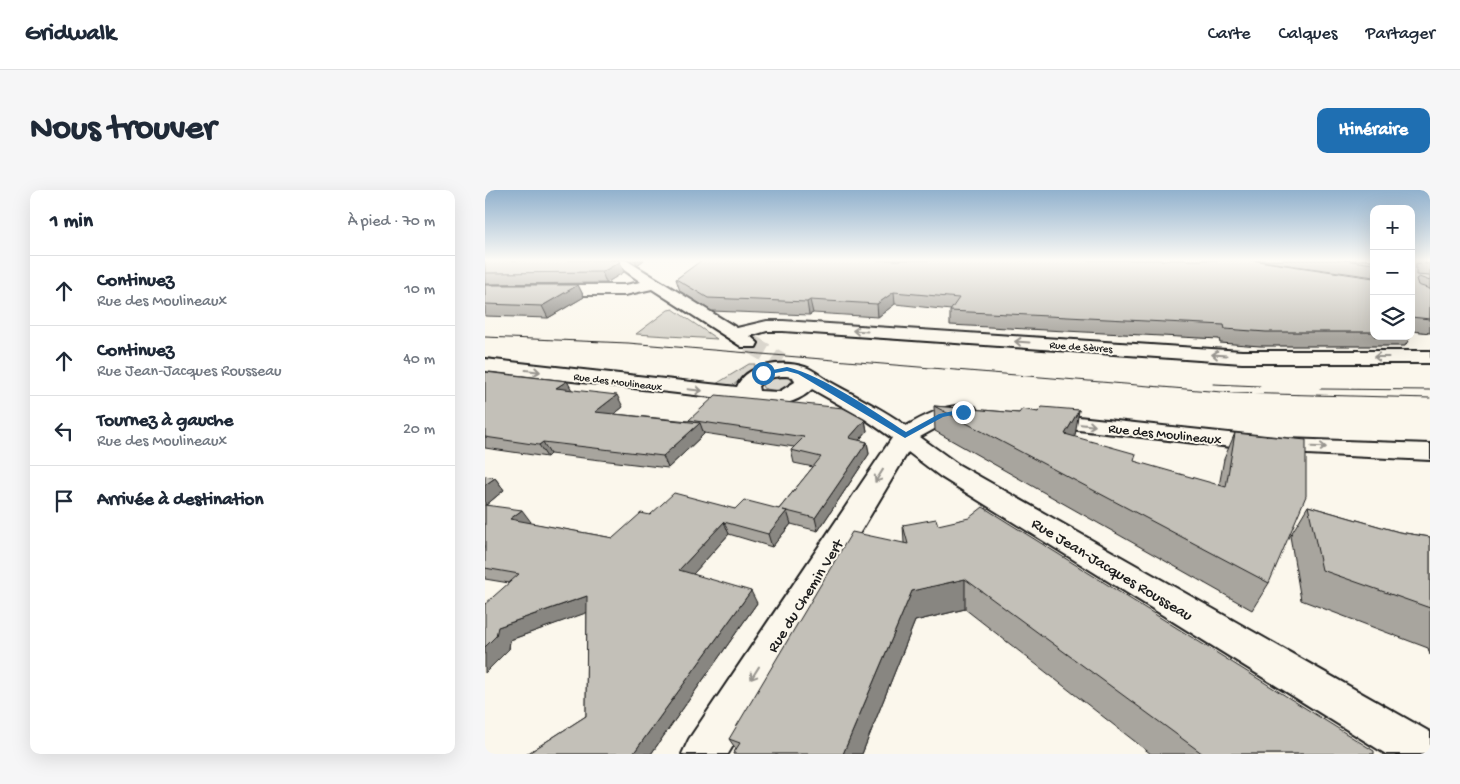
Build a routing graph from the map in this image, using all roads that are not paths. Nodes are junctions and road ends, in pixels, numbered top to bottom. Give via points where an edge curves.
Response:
1 (643, 286) edge
2 (658, 286) edge
3 (485, 290) edge
4 (1430, 357) edge
5 (485, 366) edge
6 (784, 368) junction
7 (760, 397) junction
8 (874, 415) junction
9 (992, 415) edge
10 (1021, 418) edge
11 (905, 436) junction
12 (1430, 452) edge
13 (704, 754) edge
14 (1426, 754) edge

1 - 3 street via 625,290
4 -> 2 street, Rue de Sèvres via 1242,357 783,326 767,326 741,338
5 -> 7 street, Rue des Moulineaux
6 - 7 street via 750,381 747,386
6 - 7 street, Rue des Moulineaux via 806,384 796,393
6 - 8 street, Rue Jean-Jacques Rousseau
7 - 8 street, Rue des Moulineaux
8 - 11 street, Rue Jean-Jacques Rousseau
9 - 11 street via 963,412 941,416
10 -> 12 street, Rue des Moulineaux via 1286,446
11 -> 13 street, Rue du Chemin Vert
11 - 14 street, Rue Jean-Jacques Rousseau via 950,471

